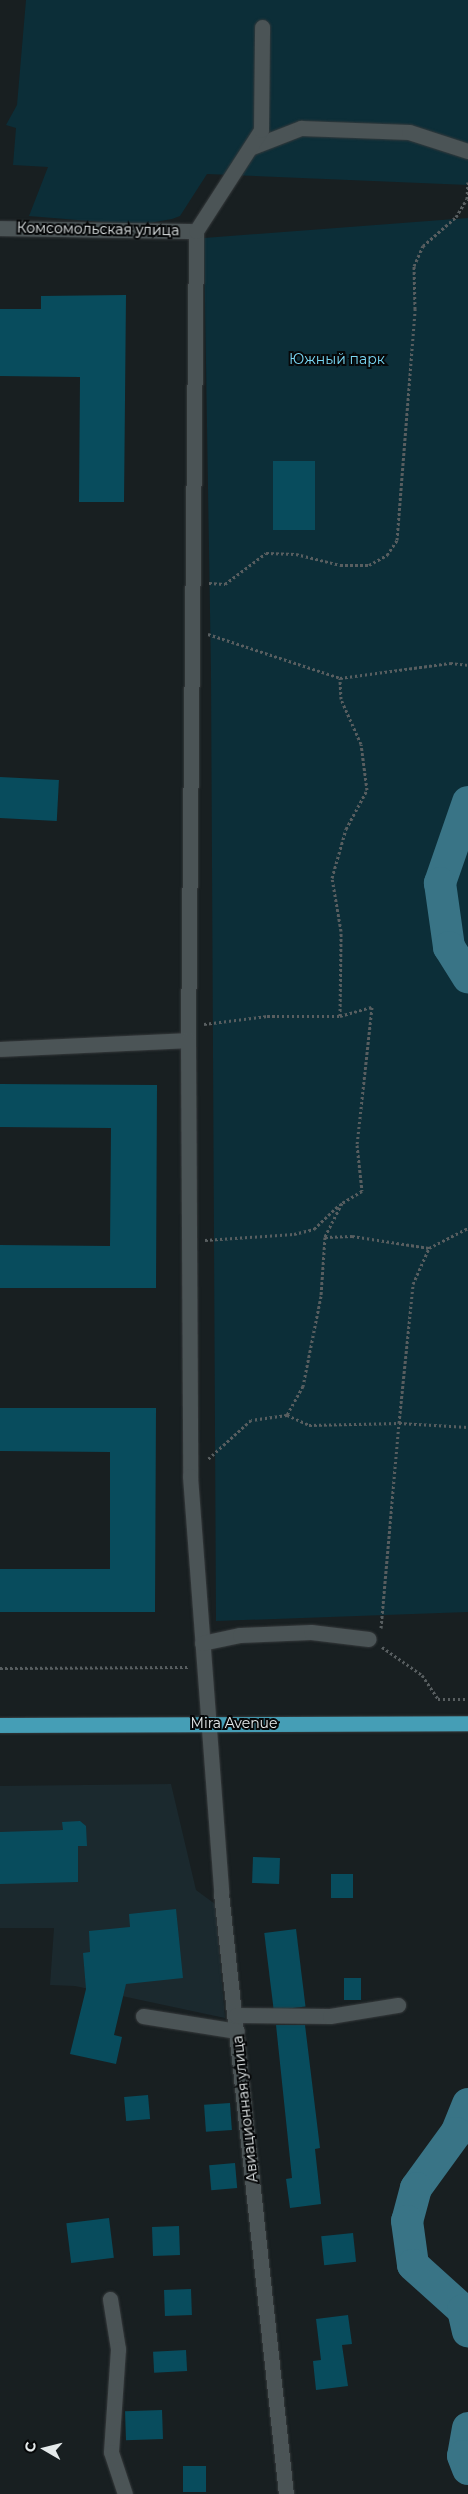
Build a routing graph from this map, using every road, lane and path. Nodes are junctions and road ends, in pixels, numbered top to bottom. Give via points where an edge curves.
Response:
1 (262, 27) dead end
2 (252, 147) junction
3 (468, 151) edge
4 (468, 182) edge
5 (0, 228) edge
6 (196, 231) junction
7 (193, 582) junction
8 (192, 634) junction
9 (468, 665) edge
10 (340, 678) junction
11 (340, 1016) junction
12 (188, 1033) junction
13 (0, 1049) edge
14 (342, 1203) junction
15 (468, 1228) edge
16 (325, 1237) junction
17 (189, 1240) junction
18 (428, 1248) junction
19 (287, 1415) junction
20 (399, 1423) junction
21 (468, 1427) edge
22 (190, 1476) junction
23 (369, 1639) junction
24 (202, 1648) junction
25 (203, 1667) junction
26 (0, 1668) edge
27 (468, 1700) edge
28 (207, 1723) junction
29 (468, 1723) edge
30 (0, 1725) edge
31 (398, 2005) dead end
32 (236, 2015) junction
33 (143, 2016) dead end
34 (237, 2031) junction
35 (110, 2299) dead end
36 (125, 2494) edge
37 (286, 2494) edge

1 - 2 street via 261,130
2 - 3 street via 301,128 409,132
2 - 6 street
4 - 7 path via 467,199 456,217 423,246 414,266 403,486 397,540 387,555 369,565 340,565 296,554 266,553 225,584
5 - 6 street, Комсомольская улица
6 - 7 street, Авиационная улица
7 - 8 street, Авиационная улица
8 - 10 path via 218,634
8 - 12 street, Авиационная улица
9 - 10 path via 450,662
10 - 11 path via 341,698 361,744 367,790 346,829 332,878 341,931
11 - 12 path via 268,1016
11 - 14 path via 372,1007 356,1145 362,1191
12 - 13 street
12 - 17 street, Авиационная улица
14 - 16 path
14 - 17 path via 314,1229 294,1234
15 - 18 path
16 - 18 path via 352,1236
16 - 19 path via 321,1296 303,1386
17 - 22 street, Авиационная улица
18 - 20 path via 413,1284
19 - 20 path via 309,1425
19 - 22 path via 251,1420
20 - 21 path
20 - 23 path via 381,1630
22 - 24 street, Авиационная улица
23 - 24 street via 311,1632 240,1635
23 - 27 path via 422,1675 438,1699
24 - 25 street, Авиационная улица
25 - 26 path
25 - 28 street, Авиационная улица
28 - 29 main road, Mira Avenue
28 - 30 main road, Mira Avenue
28 - 32 street, Авиационная улица
31 - 32 street via 330,2016
32 - 34 street, Авиационная улица
33 - 34 street
34 - 37 street, Авиационная улица
35 - 36 street via 118,2349 111,2452

